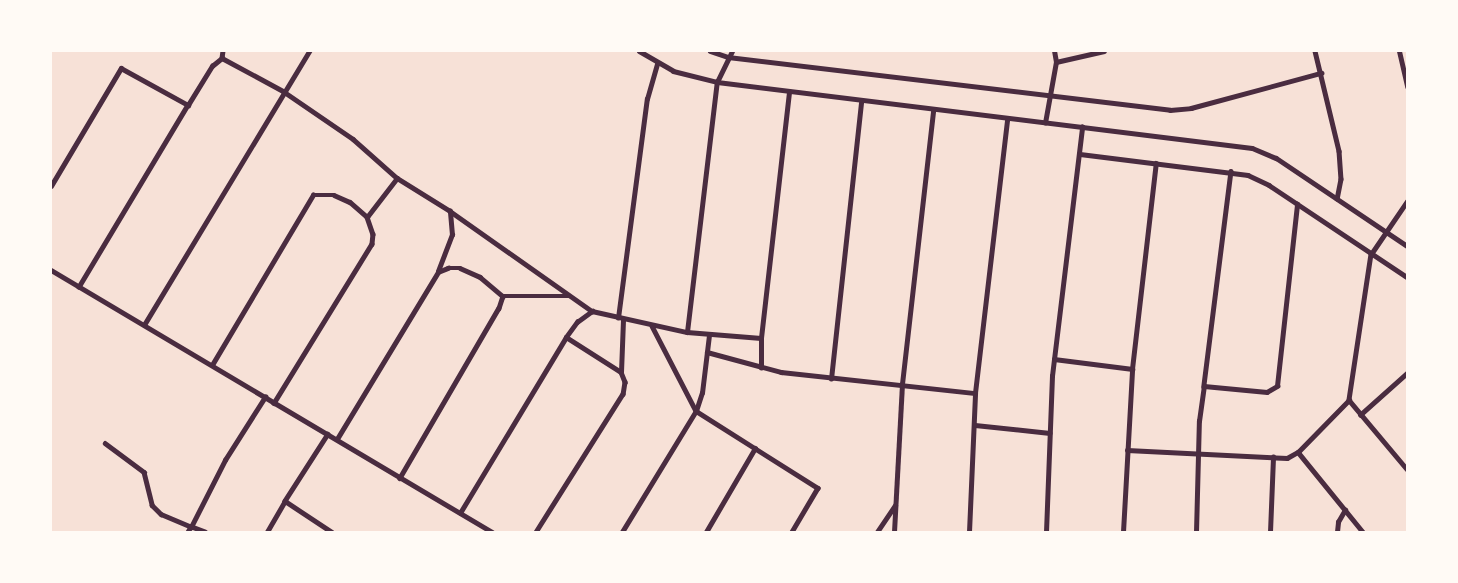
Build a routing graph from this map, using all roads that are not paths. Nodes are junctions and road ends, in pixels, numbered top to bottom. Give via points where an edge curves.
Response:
1 (223, 51) edge
2 (309, 51) edge
3 (710, 51) edge
4 (732, 51) edge
5 (1054, 51) edge
6 (1104, 51) edge
7 (1315, 51) edge
8 (1399, 51) edge
9 (643, 52) edge
10 (728, 57) junction
11 (222, 58) junction
12 (1056, 62) junction
13 (657, 63) junction
14 (1321, 73) junction
15 (717, 82) junction
16 (1407, 87) edge
17 (283, 91) junction
18 (789, 92) junction
19 (1050, 96) junction
20 (861, 101) junction
21 (188, 105) junction
22 (933, 110) junction
23 (1007, 118) junction
24 (1045, 123) junction
25 (1082, 127) junction
26 (1080, 154) junction
27 (1156, 163) junction
28 (1231, 171) junction
29 (397, 178) junction
30 (51, 186) edge
31 (1337, 199) junction
32 (1407, 201) edge
33 (1297, 204) junction
34 (450, 211) junction
35 (367, 217) junction
36 (1387, 233) junction
37 (1407, 246) edge
38 (1371, 254) junction
39 (51, 270) edge
40 (438, 272) junction
41 (1407, 277) edge
42 (79, 287) junction
43 (503, 296) junction
44 (569, 296) junction
45 (592, 311) junction
46 (620, 319) junction
47 (144, 325) junction
48 (651, 326) junction
49 (687, 332) junction
50 (708, 335) junction
51 (566, 337) junction
52 (761, 338) junction
53 (707, 352) junction
54 (1054, 359) junction
55 (212, 365) junction
56 (761, 368) junction
57 (1132, 369) junction
58 (621, 372) junction
59 (1407, 373) edge
60 (831, 379) junction
61 (902, 384) junction
62 (1204, 386) junction
63 (975, 393) junction
64 (265, 397) junction
65 (1349, 400) junction
66 (274, 403) junction
67 (696, 411) junction
68 (1360, 415) junction
69 (975, 425) junction
70 (1050, 433) junction
71 (328, 434) junction
72 (337, 439) junction
73 (105, 443) dead end
74 (755, 448) junction
75 (1127, 450) junction
76 (1298, 452) junction
77 (1199, 453) junction
78 (1273, 457) junction
79 (1407, 469) edge
80 (400, 478) junction
81 (285, 501) junction
82 (895, 505) junction
83 (1345, 510) junction
84 (460, 513) junction
85 (191, 526) junction
86 (188, 532) edge
87 (205, 532) edge
88 (267, 532) edge
89 (332, 532) edge
90 (492, 532) edge
91 (536, 532) edge
92 (622, 532) edge
93 (706, 532) edge
94 (792, 532) edge
95 (877, 532) edge
96 (894, 532) edge
97 (969, 532) edge
98 (1046, 532) edge
99 (1123, 532) edge
100 (1196, 532) edge
101 (1270, 532) edge
102 (1337, 532) edge
103 (1364, 532) edge

1 - 11 street
2 - 17 street
3 - 10 street
4 - 10 street
5 - 12 street
6 - 12 street
7 - 14 street
8 - 16 street
9 - 13 street
10 - 15 street
10 - 19 street
11 - 17 street
11 - 21 street via 212,66
12 - 19 street
13 - 15 street
13 - 46 street via 647,99
14 - 19 street via 1191,108 1170,110
14 - 31 street via 1339,151 1341,179
15 - 18 street
15 - 49 street
17 - 29 street via 353,139
17 - 47 street
18 - 20 street
18 - 52 street
19 - 24 street
20 - 22 street
20 - 60 street
21 - 30 street via 121,68
21 - 42 street
22 - 23 street
22 - 61 street
23 - 24 street
23 - 63 street
24 - 25 street
25 - 26 street
25 - 31 street via 1252,148 1276,158
26 - 27 street
26 - 54 street
27 - 28 street
27 - 57 street
28 - 33 street via 1248,175
28 - 62 street
29 - 34 street
29 - 35 street
31 - 36 street
32 - 36 street
33 - 38 street
33 - 62 street via 1277,386 1267,392
34 - 40 street via 452,235
34 - 44 street
35 - 55 street via 350,202 334,195 313,195
35 - 66 street via 372,244
36 - 37 street
36 - 38 street
38 - 41 street
38 - 65 street
39 - 42 street
40 - 43 street via 460,268 480,277
40 - 72 street
42 - 47 street
43 - 44 street
43 - 80 street
44 - 45 street
45 - 46 street
45 - 51 street
46 - 48 street
46 - 58 street
47 - 55 street
48 - 49 street
48 - 67 street
49 - 50 street
50 - 52 street
50 - 53 street
51 - 58 street
51 - 84 street
52 - 56 street
53 - 56 street
53 - 67 street
54 - 57 street
54 - 70 street
55 - 64 street
56 - 60 street
57 - 75 street
58 - 91 street via 625,382 623,394
59 - 68 street
60 - 61 street
61 - 63 street
61 - 82 street
62 - 77 street
63 - 69 street
64 - 66 street
64 - 85 street via 225,460
65 - 68 street
65 - 76 street
66 - 71 street
67 - 74 street
67 - 92 street
68 - 79 street
69 - 70 street
69 - 97 street
70 - 98 street
71 - 72 street
71 - 81 street
72 - 80 street
73 - 85 street via 144,472 147,494 156,509
74 - 93 street
74 - 94 street via 818,488
75 - 77 street
75 - 99 street
76 - 78 street via 1287,458
76 - 83 street
77 - 78 street
77 - 100 street
78 - 101 street
80 - 84 street
81 - 88 street
81 - 89 street
82 - 95 street
82 - 96 street
83 - 102 street
83 - 103 street
84 - 90 street
85 - 86 street
85 - 87 street

